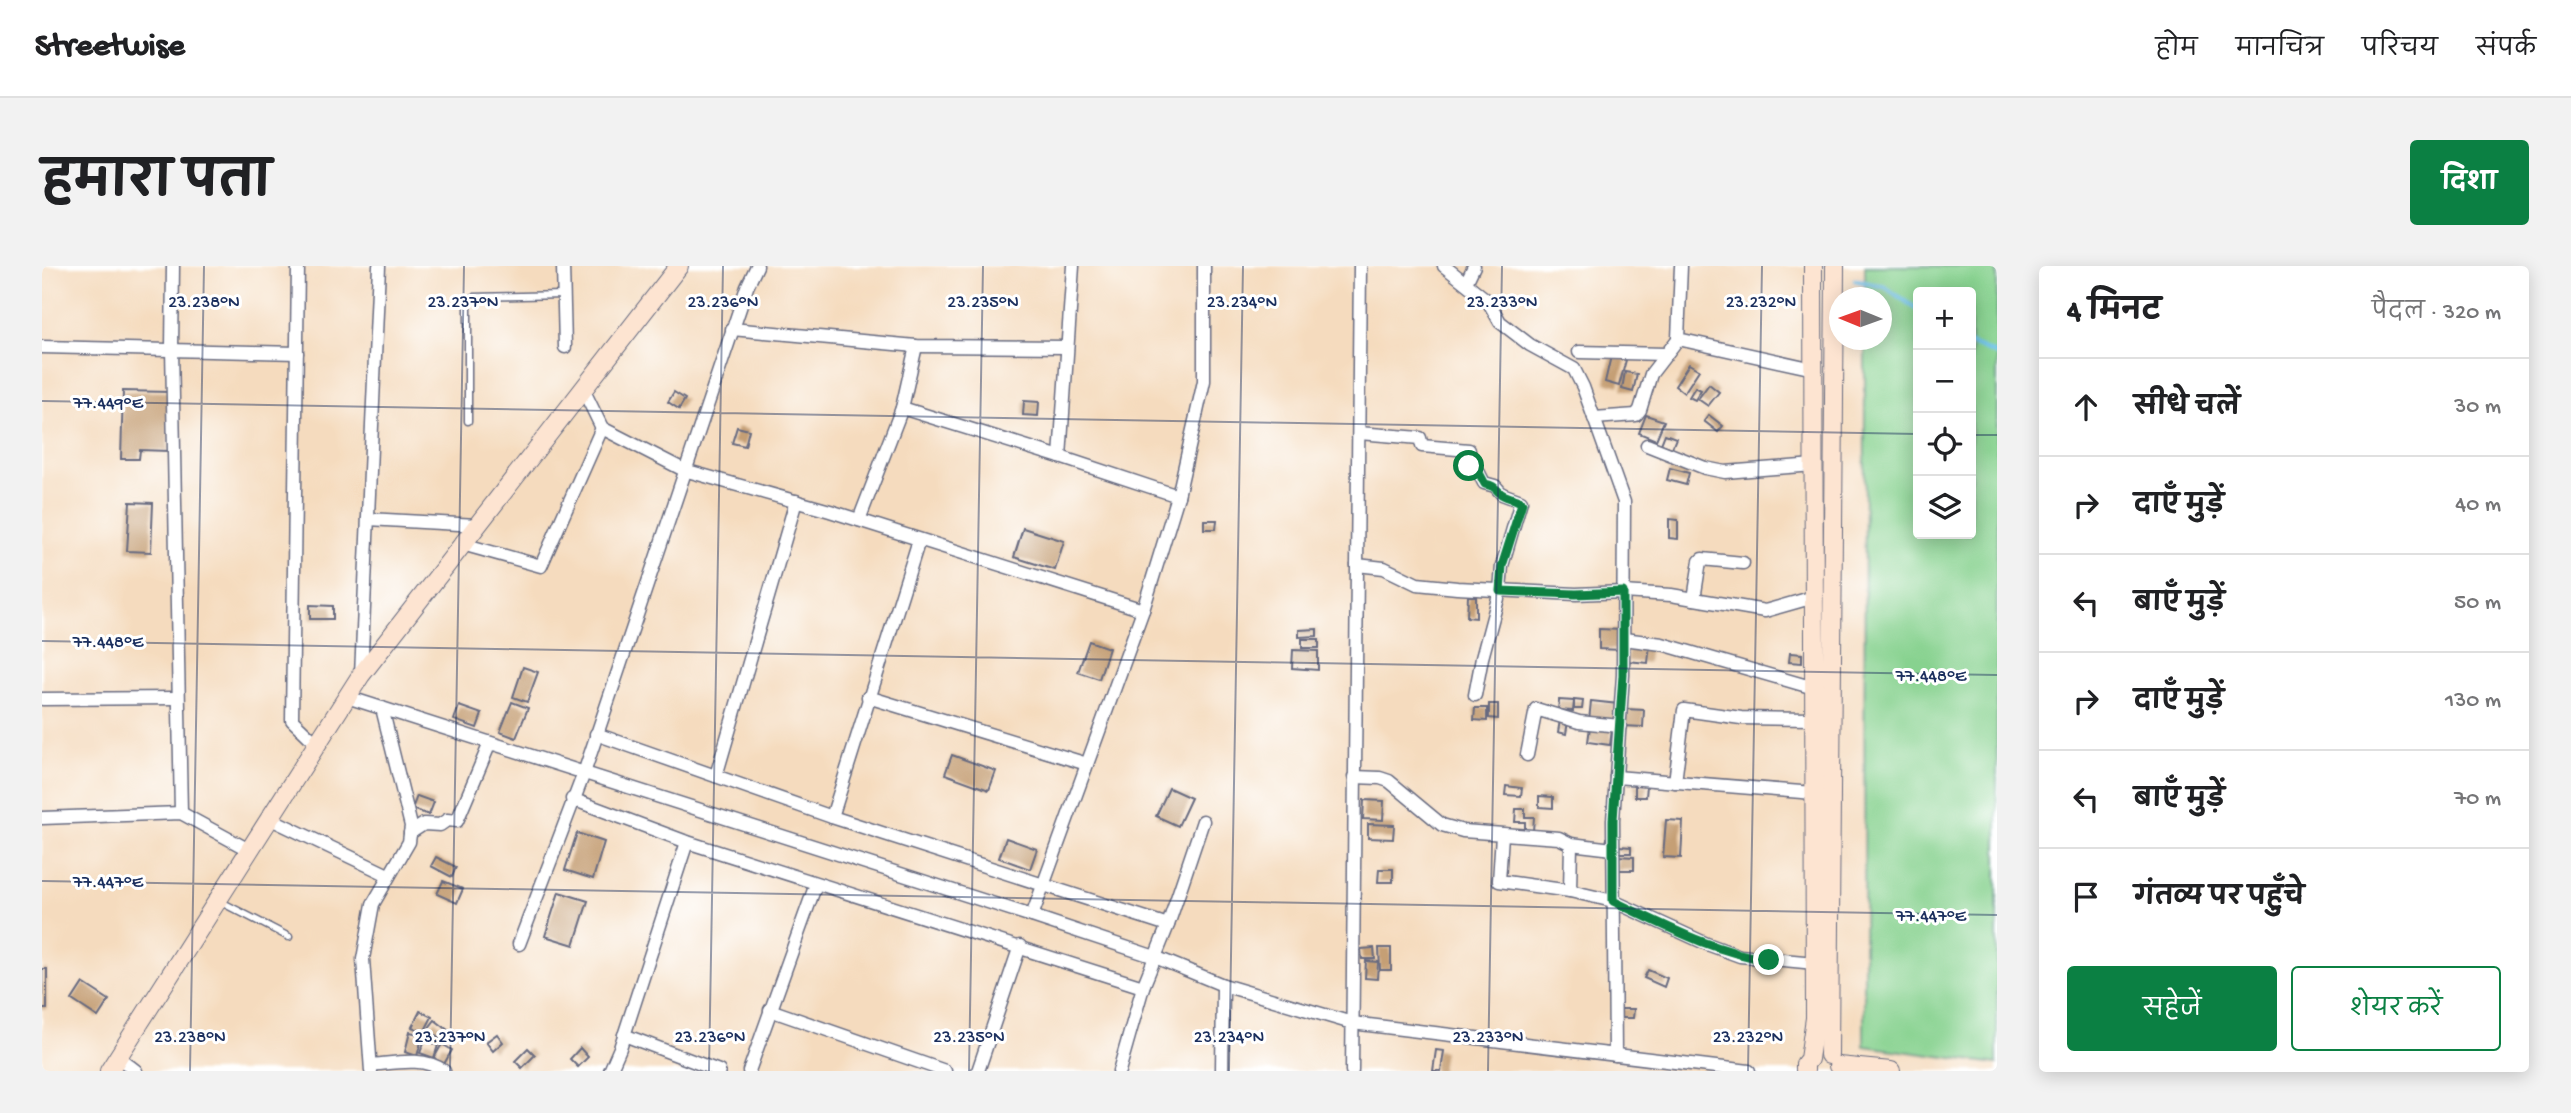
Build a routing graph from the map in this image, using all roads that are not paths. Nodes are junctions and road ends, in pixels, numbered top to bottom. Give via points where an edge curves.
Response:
1 (173, 266) edge
2 (298, 266) edge
3 (379, 266) edge
4 (563, 266) edge
5 (679, 266) edge
6 (757, 266) edge
7 (1073, 266) edge
8 (1204, 266) edge
9 (1360, 266) edge
10 (1444, 266) edge
11 (1474, 266) edge
12 (1681, 266) edge
13 (1813, 266) edge
14 (1835, 266) edge
15 (1466, 284) junction
16 (564, 295) junction
17 (732, 329) junction
18 (1678, 339) junction
19 (916, 346) junction
20 (42, 347) edge
21 (565, 347) dead end
22 (172, 348) junction
23 (1067, 348) junction
24 (297, 352) junction
25 (1579, 352) dead end
26 (1665, 354) junction
27 (1814, 369) junction
28 (583, 389) junction
29 (902, 408) junction
30 (1594, 418) junction
31 (468, 421) dead end
32 (602, 428) junction
33 (1359, 433) junction
34 (1647, 445) dead end
35 (1060, 457) junction
36 (1814, 465) junction
37 (684, 470) junction
38 (1178, 496) junction
39 (796, 501) junction
40 (368, 519) junction
41 (859, 520) junction
42 (477, 525) junction
43 (919, 540) junction
44 (462, 544) junction
45 (1743, 562) dead end
46 (1357, 565) junction
47 (1500, 591) junction
48 (1623, 592) junction
49 (1814, 597) junction
50 (1694, 599) junction
51 (1143, 610) junction
52 (1624, 639) junction
53 (361, 675) junction
54 (1814, 688) junction
55 (1475, 695) dead end
56 (347, 697) junction
57 (868, 697) junction
58 (178, 698) junction
59 (42, 699) edge
60 (382, 708) junction
61 (1814, 719) junction
62 (1620, 726) junction
63 (596, 734) junction
64 (490, 743) junction
65 (317, 744) junction
66 (1527, 755) dead end
67 (1087, 764) junction
68 (584, 773) junction
69 (716, 776) junction
70 (1354, 777) junction
71 (1616, 777) junction
72 (1675, 782) junction
73 (1814, 793) junction
74 (572, 799) junction
75 (181, 813) junction
76 (832, 817) junction
77 (42, 818) edge
78 (271, 819) junction
79 (1203, 821) dead end
80 (411, 833) junction
81 (1502, 835) junction
82 (687, 842) junction
83 (1571, 844) junction
84 (1613, 849) junction
85 (249, 850) junction
86 (387, 878) junction
87 (1044, 883) junction
88 (816, 884) junction
89 (1570, 891) junction
90 (217, 900) junction
91 (1613, 901) junction
92 (1032, 916) junction
93 (1168, 925) junction
94 (289, 937) dead end
95 (519, 944) dead end
96 (1020, 946) junction
97 (1155, 957) junction
98 (1815, 963) junction
99 (1223, 985) junction
100 (1143, 987) junction
101 (769, 1010) junction
102 (1352, 1023) junction
103 (625, 1035) junction
104 (1615, 1055) junction
105 (113, 1064) edge
106 (1835, 1064) edge
107 (1807, 1065) edge
108 (371, 1068) edge
109 (136, 1071) edge
110 (444, 1071) edge
111 (610, 1071) edge
112 (719, 1071) edge
113 (749, 1071) edge
114 (944, 1071) edge
115 (978, 1071) edge
116 (1119, 1071) edge
117 (1222, 1071) edge
118 (1352, 1071) edge
119 (1749, 1071) edge
120 (1891, 1071) edge

1 - 22 street
2 - 24 street
3 - 40 street
4 - 16 street
5 - 28 main road
6 - 17 street
7 - 23 street
8 - 38 street via 1205,381
9 - 33 street
10 - 15 street
11 - 15 street
12 - 18 street
13 - 27 main road
14 - 106 main road
15 - 30 street via 1488,301 1500,322 1574,369
16 - 21 street
16 - 31 lane via 468,300
17 - 19 street
17 - 37 street
18 - 26 street
18 - 27 street
19 - 23 street
19 - 29 street
20 - 22 street
22 - 24 street
22 - 58 street
23 - 35 street
24 - 65 street via 292,720
25 - 26 street
26 - 30 street via 1651,374 1636,415
27 - 36 main road
28 - 32 street
28 - 42 main road
29 - 35 street
29 - 41 street
30 - 48 street via 1624,502
32 - 37 street
32 - 44 street via 541,566
33 - 46 street
33 - 47 street via 1420,438 1424,447 1469,450 1469,466 1476,467 1485,484 1521,501 1502,566
34 - 36 street via 1725,471
35 - 38 street
36 - 49 main road
37 - 39 street
37 - 63 street
38 - 51 street
39 - 41 street
39 - 69 street
40 - 42 street
40 - 53 street
41 - 43 street
42 - 44 main road
43 - 51 street
43 - 57 street
44 - 53 main road
45 - 50 street via 1702,559
46 - 47 street via 1384,568 1417,584
46 - 70 street
47 - 48 street
47 - 55 street
48 - 50 street
48 - 52 street
49 - 50 street via 1765,611
49 - 54 main road
51 - 67 street
52 - 54 street via 1662,644
52 - 62 street
53 - 56 main road
54 - 61 main road
56 - 60 street
56 - 65 main road
57 - 67 street
57 - 76 street
58 - 59 street
58 - 75 street
60 - 64 street
60 - 80 street
61 - 72 street via 1741,718 1684,710
61 - 73 main road
62 - 66 street via 1579,722 1536,709
62 - 71 street
63 - 68 street
63 - 69 street
64 - 68 street
64 - 80 street via 457,821 424,824
65 - 78 main road
67 - 87 street
68 - 74 street
68 - 92 street
69 - 76 street
70 - 81 street via 1389,781 1442,825
70 - 102 street
71 - 72 street
71 - 84 street
72 - 73 street
73 - 98 main road
74 - 82 street
74 - 95 street
75 - 77 street
75 - 85 street
76 - 87 street
78 - 85 main road
78 - 86 street
79 - 93 street
80 - 86 street
81 - 83 street via 1559,838
81 - 89 street via 1499,881
82 - 88 street
82 - 103 street
83 - 84 street
83 - 89 street
84 - 91 street
85 - 90 main road
86 - 108 street via 373,904 363,959
87 - 92 street
87 - 93 street
88 - 96 street
88 - 101 street
89 - 91 street
90 - 94 lane
90 - 105 main road
91 - 98 street via 1740,956
91 - 104 street
92 - 97 street
93 - 97 street
96 - 100 street
96 - 115 street
97 - 99 street
97 - 100 street
98 - 107 main road via 1815,1018
99 - 102 street
99 - 117 street
100 - 116 street
101 - 113 street
101 - 114 street
102 - 104 street
102 - 118 street
103 - 111 street
103 - 112 street
104 - 119 street
105 - 109 street
106 - 107 main road via 1822,1054
106 - 120 main road
108 - 110 street via 414,1061

